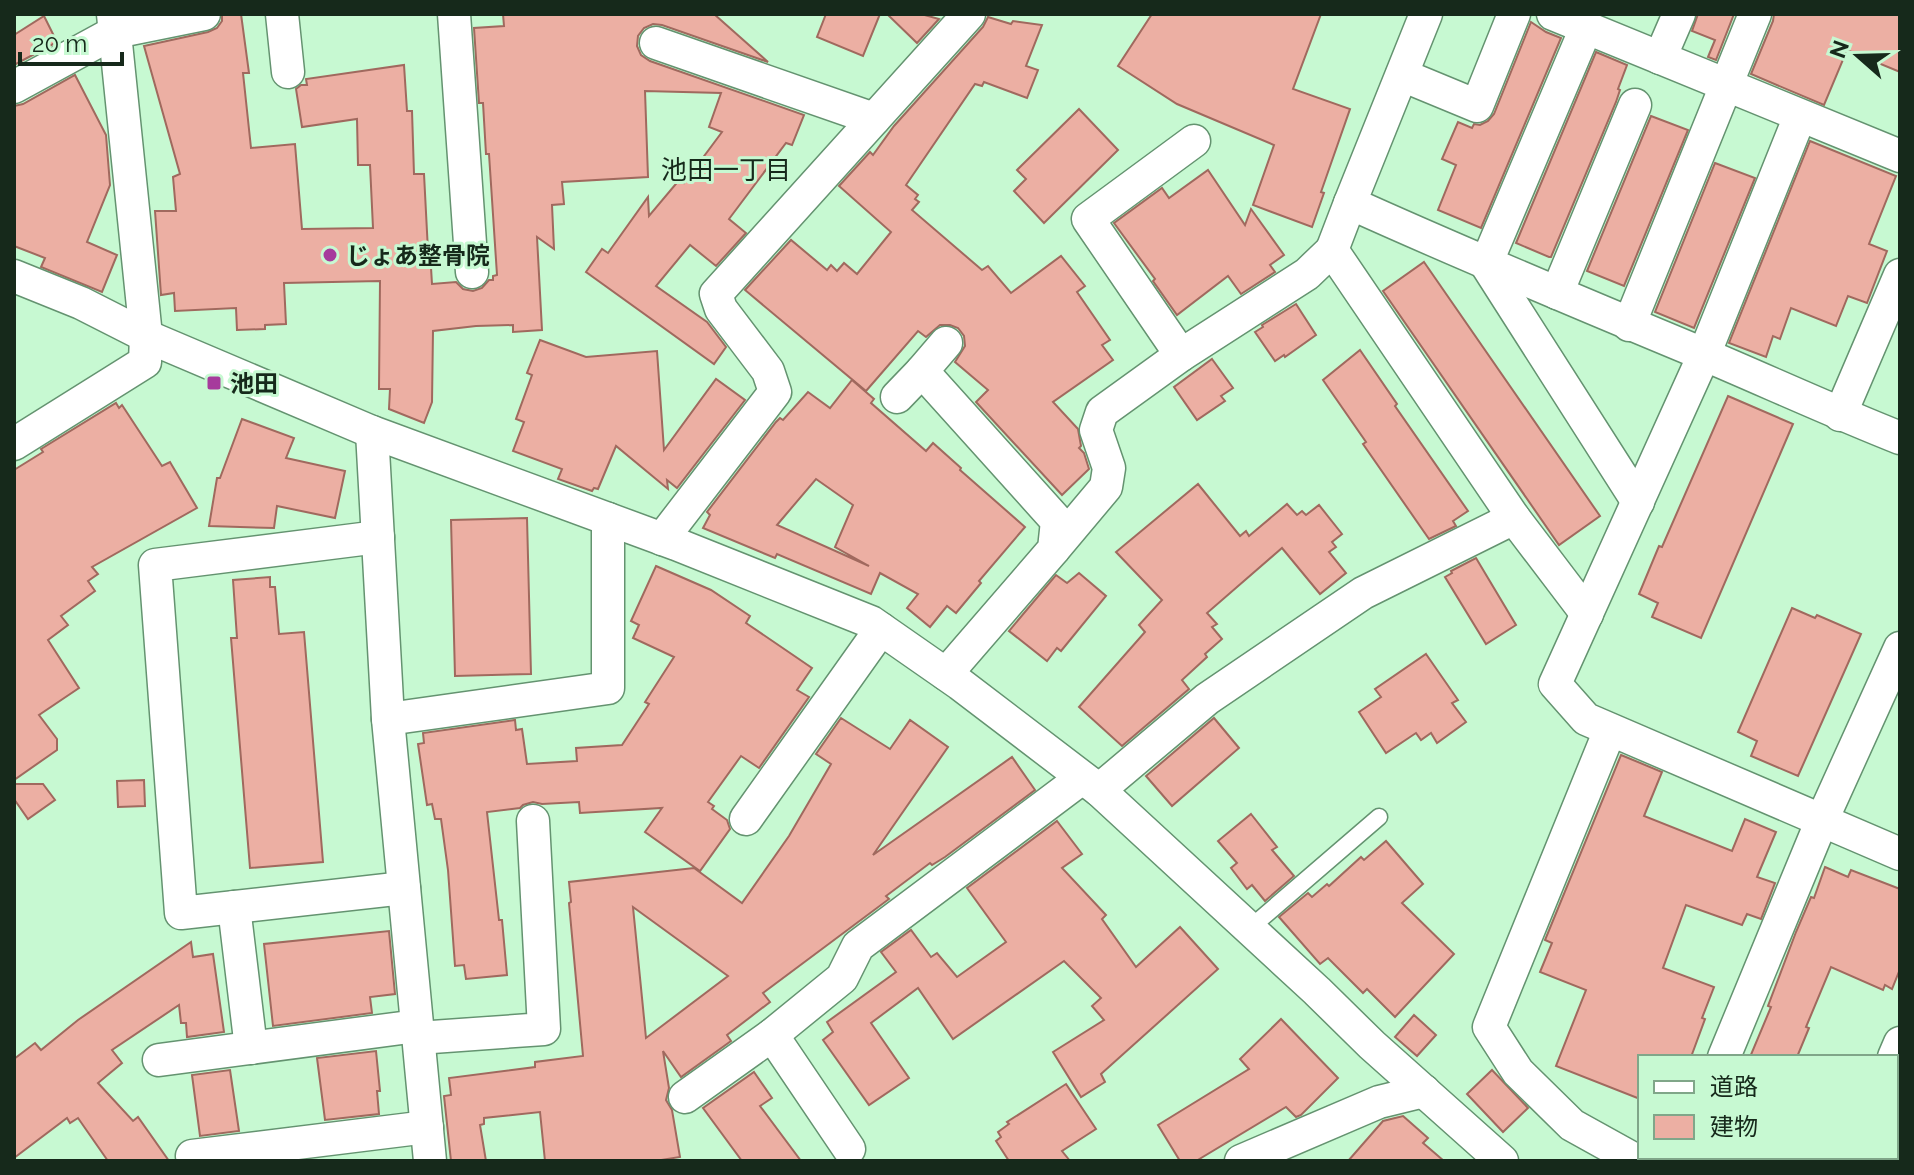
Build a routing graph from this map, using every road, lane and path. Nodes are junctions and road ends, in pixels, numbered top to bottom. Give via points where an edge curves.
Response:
1 (204, 14) edge
2 (282, 14) edge
3 (454, 14) edge
4 (969, 14) edge
5 (1426, 14) edge
6 (1514, 14) edge
7 (1553, 14) edge
8 (1679, 14) edge
9 (1755, 14) edge
10 (114, 23) edge
11 (1586, 28) junction
12 (656, 43) dead end
13 (1660, 58) junction
14 (288, 72) dead end
15 (1402, 75) junction
16 (1727, 86) junction
17 (14, 87) edge
18 (1635, 105) dead end
19 (1800, 116) junction
20 (874, 119) junction
21 (1194, 141) dead end
22 (1900, 156) edge
23 (1350, 203) junction
24 (1332, 250) junction
25 (1486, 264) junction
26 (472, 272) dead end
27 (1900, 275) edge
28 (14, 276) edge
29 (1557, 293) junction
30 (1629, 325) junction
31 (146, 336) junction
32 (946, 343) dead end
33 (1181, 355) junction
34 (1704, 355) junction
35 (922, 371) junction
36 (897, 397) dead end
37 (1840, 415) junction
38 (372, 432) junction
39 (1900, 438) edge
40 (14, 444) edge
41 (1638, 502) junction
42 (1514, 518) junction
43 (608, 519) junction
44 (378, 537) junction
45 (662, 539) junction
46 (1054, 549) junction
47 (1587, 614) junction
48 (881, 629) junction
49 (1900, 648) edge
50 (946, 674) junction
51 (388, 719) junction
52 (1610, 730) junction
53 (1091, 784) junction
54 (1379, 817) dead end
55 (746, 819) dead end
56 (1822, 820) junction
57 (533, 821) dead end
58 (1900, 854) edge
59 (404, 888) junction
60 (234, 907) junction
61 (1249, 929) junction
62 (417, 1032) junction
63 (772, 1035) junction
64 (251, 1048) junction
65 (1725, 1055) edge
66 (159, 1060) dead end
67 (1424, 1091) junction
68 (685, 1097) dead end
69 (427, 1127) junction
70 (849, 1149) dead end
71 (192, 1156) dead end
72 (430, 1161) edge
73 (1241, 1161) edge
74 (1502, 1161) edge
75 (1637, 1161) edge

1 - 10 street
2 - 14 street
3 - 26 street
4 - 20 street
5 - 15 street
6 - 15 street via 1477,106
7 - 11 street
8 - 13 street
9 - 16 street
10 - 17 street
10 - 31 street
11 - 13 street
11 - 25 street
12 - 20 street
13 - 16 street
15 - 23 street
16 - 19 street
16 - 30 street
18 - 29 street
19 - 22 street
19 - 34 street
20 - 45 street via 716,294 721,309 768,371 775,392
21 - 33 street via 1088,219
23 - 24 street
23 - 25 street
24 - 33 street via 1307,274
24 - 42 street
25 - 29 street
25 - 41 street
27 - 37 street
28 - 31 street
29 - 30 street
30 - 34 street
31 - 38 street
31 - 40 street via 145,362
32 - 35 street
33 - 46 street via 1102,412 1096,430 1109,468 1106,487
34 - 37 street
34 - 41 street
35 - 36 street
35 - 46 street via 1057,521
37 - 39 street
38 - 43 street
38 - 44 street
41 - 47 street
42 - 47 street
42 - 53 street via 1363,593
43 - 45 street
43 - 51 street via 608,688
44 - 51 street
44 - 60 street via 155,565 181,913
45 - 48 street
46 - 50 street
47 - 52 street via 1555,684 1586,719
48 - 50 street
48 - 55 street
49 - 56 street
50 - 53 street
51 - 59 street
52 - 56 street
52 - 75 street via 1489,1027 1518,1072 1572,1125
53 - 61 street
53 - 63 street via 858,946 842,978
54 - 61 lane
56 - 58 street
56 - 65 street
57 - 62 street via 544,1029
59 - 60 street
59 - 62 street
60 - 64 street
61 - 67 street
62 - 64 street
62 - 69 street
63 - 68 street
63 - 70 street
64 - 66 street
67 - 73 street via 1379,1102
67 - 74 street
69 - 71 street
69 - 72 street

